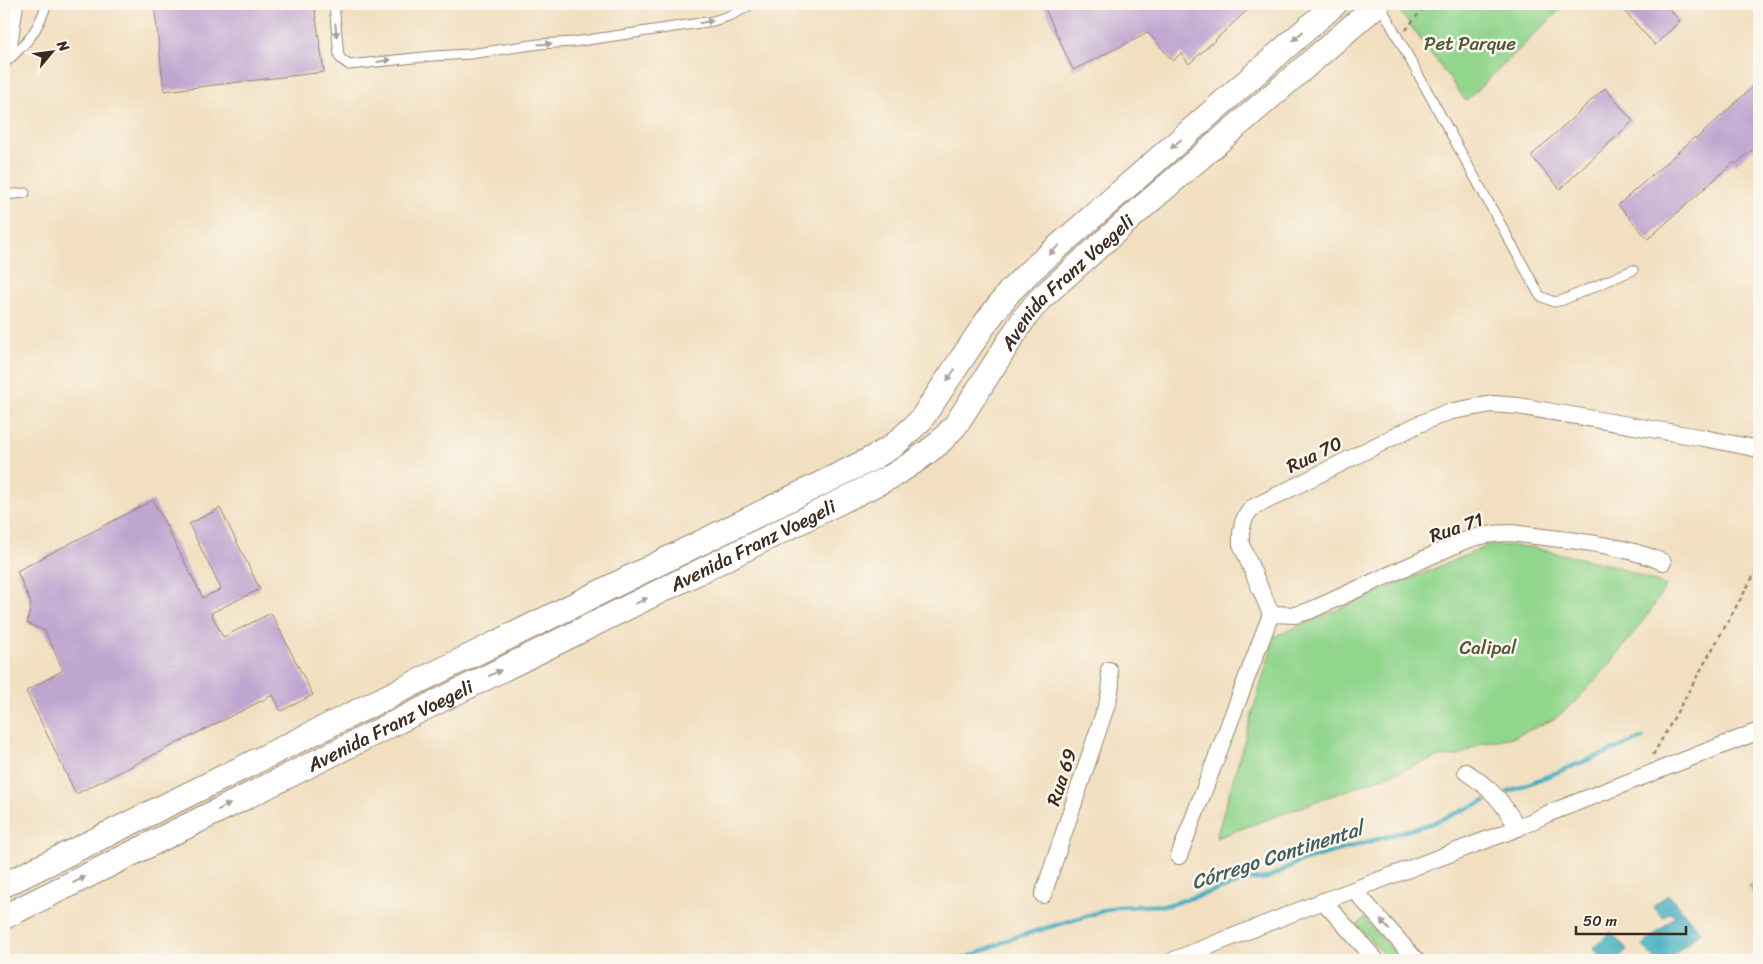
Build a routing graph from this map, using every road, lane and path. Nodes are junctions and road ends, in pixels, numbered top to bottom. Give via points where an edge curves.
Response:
1 (10, 4) edge
2 (47, 4) edge
3 (334, 4) edge
4 (752, 4) edge
5 (1335, 4) edge
6 (1378, 4) edge
7 (1428, 4) edge
8 (1399, 40) junction
9 (4, 45) edge
10 (4, 64) edge
11 (25, 193) dead end
12 (4, 195) edge
13 (1114, 198) junction
14 (1087, 256) junction
15 (1633, 270) dead end
16 (926, 412) junction
17 (962, 416) junction
18 (940, 441) junction
19 (1759, 449) edge
20 (1662, 562) dead end
21 (1759, 566) edge
22 (1271, 614) junction
23 (1109, 670) dead end
24 (1759, 731) edge
25 (1466, 772) dead end
26 (1640, 778) junction
27 (1518, 828) junction
28 (1179, 856) dead end
29 (32, 871) junction
30 (4, 885) edge
31 (1354, 890) junction
32 (1043, 895) dead end
33 (45, 897) junction
34 (1323, 901) junction
35 (4, 917) edge
36 (1174, 960) edge
37 (1376, 960) edge
38 (1416, 960) edge

1 - 9 main road
2 - 10 lane via 37,28 23,47
3 -> 4 lane via 339,56 349,64 574,42 713,21
5 -> 13 main road, Avenida Franz Voegeli
6 - 8 lane
6 - 14 main road, Avenida Franz Voegeli
7 - 8 path
8 - 15 lane via 1540,296 1554,302 1563,300
11 - 12 lane
13 - 14 main road via 1113,225
13 -> 16 main road, Avenida Franz Voegeli via 1010,291
14 - 17 main road, Avenida Franz Voegeli via 1040,299
16 - 17 main road
16 - 18 main road
16 - 29 main road, Avenida Franz Voegeli via 893,446 872,459
17 - 18 main road, Avenida Franz Voegeli
33 -> 18 main road, Avenida Franz Voegeli via 892,476
19 - 22 street, Rua 70 via 1518,406 1492,404 1448,412 1252,508 1246,515 1240,534 1241,544
20 - 22 street, Rua 71 via 1621,548 1495,533 1464,541 1309,611
21 - 26 path
22 - 28 street
23 - 32 street, Rua 69 via 1108,701
24 - 26 street
25 - 27 street via 1487,786
26 - 27 street
27 - 31 street
29 - 30 main road, Avenida Franz Voegeli
29 - 33 main road
31 - 34 street
38 -> 31 street
33 - 35 main road, Avenida Franz Voegeli
34 - 36 street
34 - 37 street

